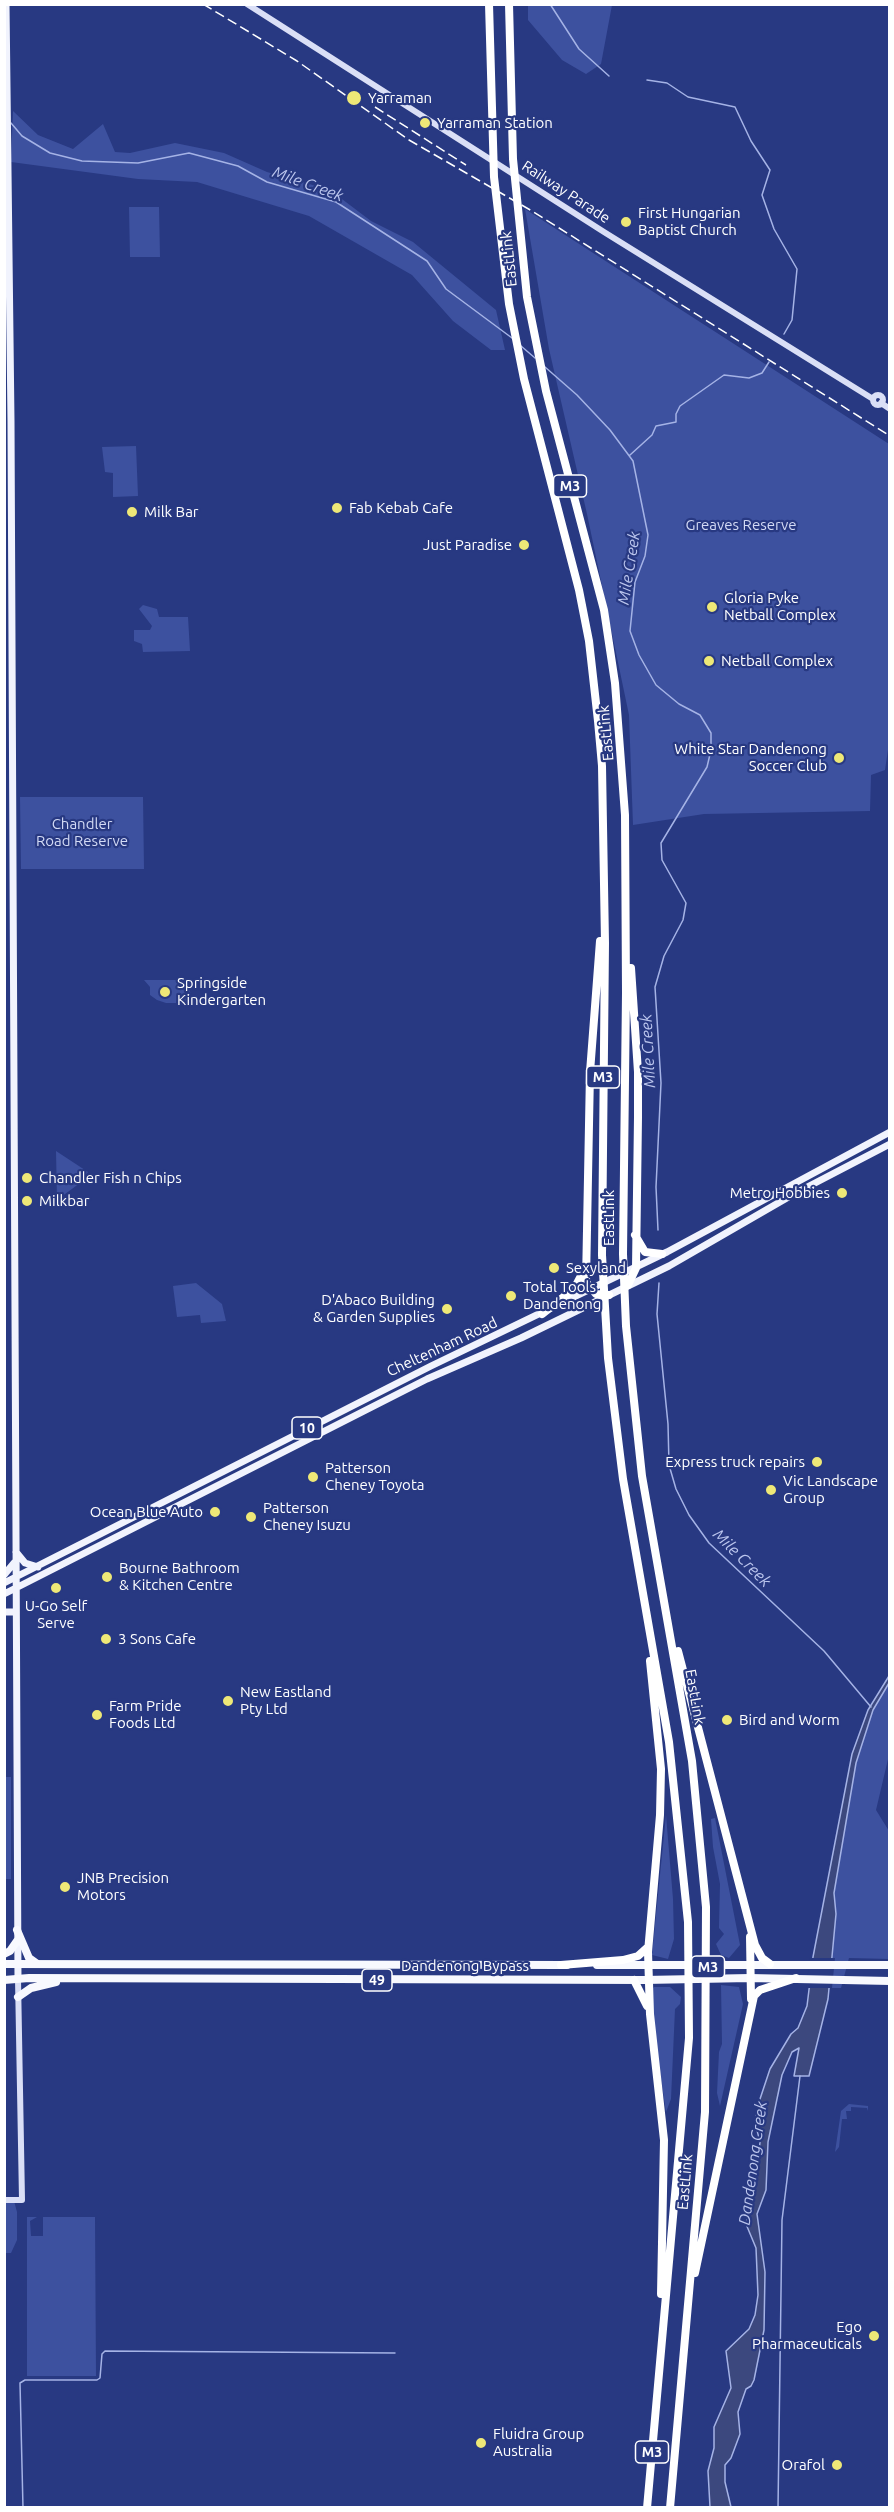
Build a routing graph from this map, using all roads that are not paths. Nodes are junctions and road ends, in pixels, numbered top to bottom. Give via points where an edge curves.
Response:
1 (6, 4) edge
2 (247, 4) edge
3 (489, 4) edge
4 (509, 4) edge
5 (890, 409) edge
6 (604, 899) junction
7 (626, 938) junction
8 (890, 1132) edge
9 (879, 1137) junction
10 (890, 1144) edge
11 (881, 1148) junction
12 (635, 1235) junction
13 (588, 1246) junction
14 (662, 1254) junction
15 (636, 1268) junction
16 (628, 1285) junction
17 (591, 1290) junction
18 (609, 1295) junction
19 (542, 1314) junction
20 (411, 1376) junction
21 (417, 1384) junction
22 (623, 1479) junction
23 (204, 1481) junction
24 (222, 1484) junction
25 (16, 1551) junction
26 (16, 1562) junction
27 (38, 1567) junction
28 (4, 1575) edge
29 (16, 1578) junction
30 (4, 1584) edge
31 (16, 1589) junction
32 (4, 1594) edge
33 (666, 1610) junction
34 (4, 1611) edge
35 (16, 1612) junction
36 (751, 1926) junction
37 (17, 1930) junction
38 (17, 1941) junction
39 (648, 1947) junction
40 (4, 1954) edge
41 (17, 1963) junction
42 (36, 1963) junction
43 (4, 1964) edge
44 (770, 1964) junction
45 (561, 1965) junction
46 (890, 1965) edge
47 (648, 1966) junction
48 (750, 1966) junction
49 (84, 1978) junction
50 (750, 1978) junction
51 (796, 1978) junction
52 (18, 1979) junction
53 (4, 1980) edge
54 (634, 1980) junction
55 (649, 1980) junction
56 (890, 1981) edge
57 (18, 1997) junction
58 (650, 2014) junction
59 (751, 2018) junction
60 (4, 2200) edge
61 (685, 2327) junction
62 (662, 2334) junction
63 (656, 2397) junction
64 (674, 2454) junction
65 (642, 2508) edge
66 (647, 2508) edge
67 (670, 2508) edge
68 (676, 2508) edge

1 - 25 main road
2 - 5 main road, Railway Parade via 873,399 875,404
3 - 6 highway, EastLink / M3 via 492,146 509,304 590,641 602,766
4 - 7 highway, EastLink / M3 via 513,159 531,323 611,650 622,746
6 - 13 highway via 591,1054
6 - 22 highway, EastLink / M3 via 602,1255 611,1387
7 - 12 highway via 638,1072
7 - 33 highway, EastLink / M3 via 624,1302 642,1476
8 - 9 main road, Cheltenham Road / 10
9 - 11 main road
9 - 14 main road, Cheltenham Road / 10
10 - 11 main road, Cheltenham Road / 10
11 - 16 main road, Cheltenham Road / 10
12 - 14 highway via 645,1252
12 - 15 highway
13 - 17 highway via 586,1282
13 - 19 highway via 579,1282
14 - 15 main road, Cheltenham Road / 10
15 - 16 highway
15 - 17 main road, Cheltenham Road / 10
16 - 18 main road, Cheltenham Road / 10
17 - 18 highway
17 - 19 main road, Cheltenham Road / 10
18 - 21 main road, Cheltenham Road / 10
19 - 20 main road, Cheltenham Road / 10
20 - 21 main road
20 - 23 main road, Cheltenham Road / 10
21 - 24 main road, Cheltenham Road / 10
22 - 39 highway via 661,1769
22 - 62 highway, EastLink / M3 via 669,1742 688,1922 689,2038
23 - 24 main road via 209,1485
23 - 27 main road, Cheltenham Road / 10
24 - 31 main road, Cheltenham Road / 10
25 - 26 main road
25 - 27 main road via 23,1562
26 - 28 main road
26 - 29 main road
27 - 29 main road, Cheltenham Road / 10
29 - 30 main road, Cheltenham Road / 10
29 - 31 main road
31 - 32 main road, Cheltenham Road / 10
31 - 35 main road
33 - 36 highway
33 - 61 highway, EastLink / M3 via 692,1761 707,1926 705,2112
34 - 35 main road
35 - 37 main road
36 - 44 highway via 758,1952
36 - 48 highway
37 - 38 main road
37 - 42 highway via 29,1958
38 - 40 highway
38 - 41 main road
39 - 45 highway via 638,1956 623,1960
39 - 47 highway
41 - 42 highway, Dandenong Bypass / 49
41 - 43 highway, Dandenong Bypass / 49
41 - 52 main road
42 - 45 highway, Dandenong Bypass / 49
44 - 46 highway, Dandenong Bypass / 49
44 - 48 highway, Dandenong Bypass / 49
45 - 47 highway, Dandenong Bypass / 49
47 - 48 highway, Dandenong Bypass / 49
47 - 55 highway
48 - 50 highway
49 - 52 highway, Dandenong Bypass / 49
49 - 54 highway, Dandenong Bypass / 49
49 - 57 highway via 36,1986
50 - 51 highway, Dandenong Bypass / 49
50 - 55 highway, Dandenong Bypass / 49
50 - 59 highway
51 - 56 highway, Dandenong Bypass / 49
51 - 59 highway via 756,1993
52 - 53 highway, Dandenong Bypass / 49
52 - 57 main road
54 - 55 highway, Dandenong Bypass / 49
54 - 58 highway
55 - 58 highway
57 - 60 main road via 22,2200
58 - 62 highway via 664,2140
59 - 61 highway via 712,2181
61 - 64 highway, EastLink / M3
62 - 63 highway, EastLink / M3
63 - 65 highway
63 - 66 highway, EastLink / M3
64 - 67 highway, EastLink / M3
64 - 68 highway

